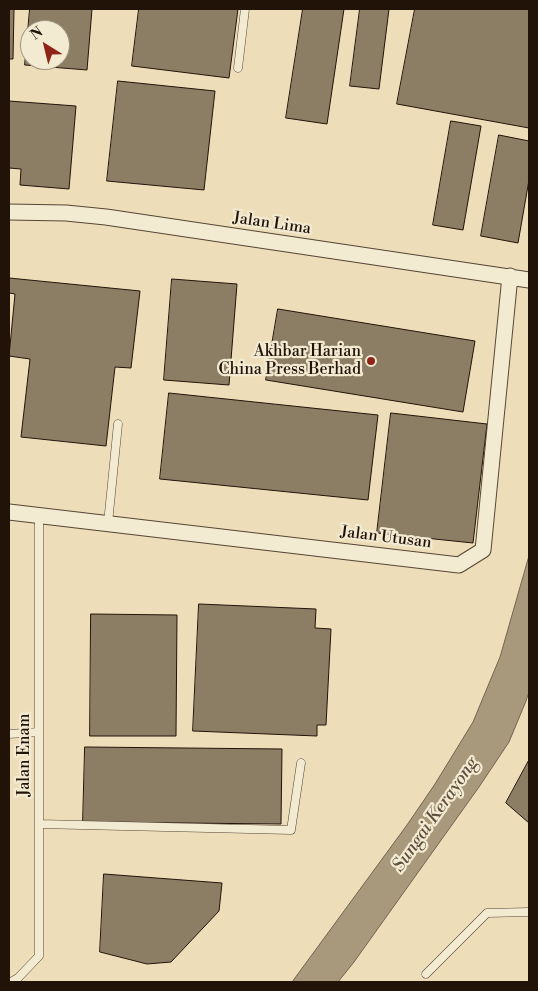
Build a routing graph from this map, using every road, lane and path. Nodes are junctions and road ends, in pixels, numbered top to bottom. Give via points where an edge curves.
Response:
1 (245, 9) edge
2 (238, 68) dead end
3 (9, 212) edge
4 (510, 276) junction
5 (529, 280) edge
6 (118, 424) dead end
7 (9, 512) edge
8 (39, 514) junction
9 (108, 523) junction
10 (39, 732) junction
11 (9, 734) edge
12 (301, 763) dead end
13 (39, 824) junction
14 (529, 912) edge
15 (426, 974) dead end
16 (11, 982) edge

1 - 2 lane
3 - 4 street, Jalan Lima via 106,217
4 - 5 street, Jalan Lima
4 - 9 street, Jalan Utusan via 483,550 459,565
6 - 9 lane
7 - 8 street, Jalan Utusan
8 - 9 street, Jalan Utusan
8 - 10 lane, Jalan Enam
10 - 11 lane
10 - 13 lane, Jalan Enam
12 - 13 lane via 291,830
13 - 16 lane, Jalan Enam via 40,956
14 - 15 lane via 486,913

